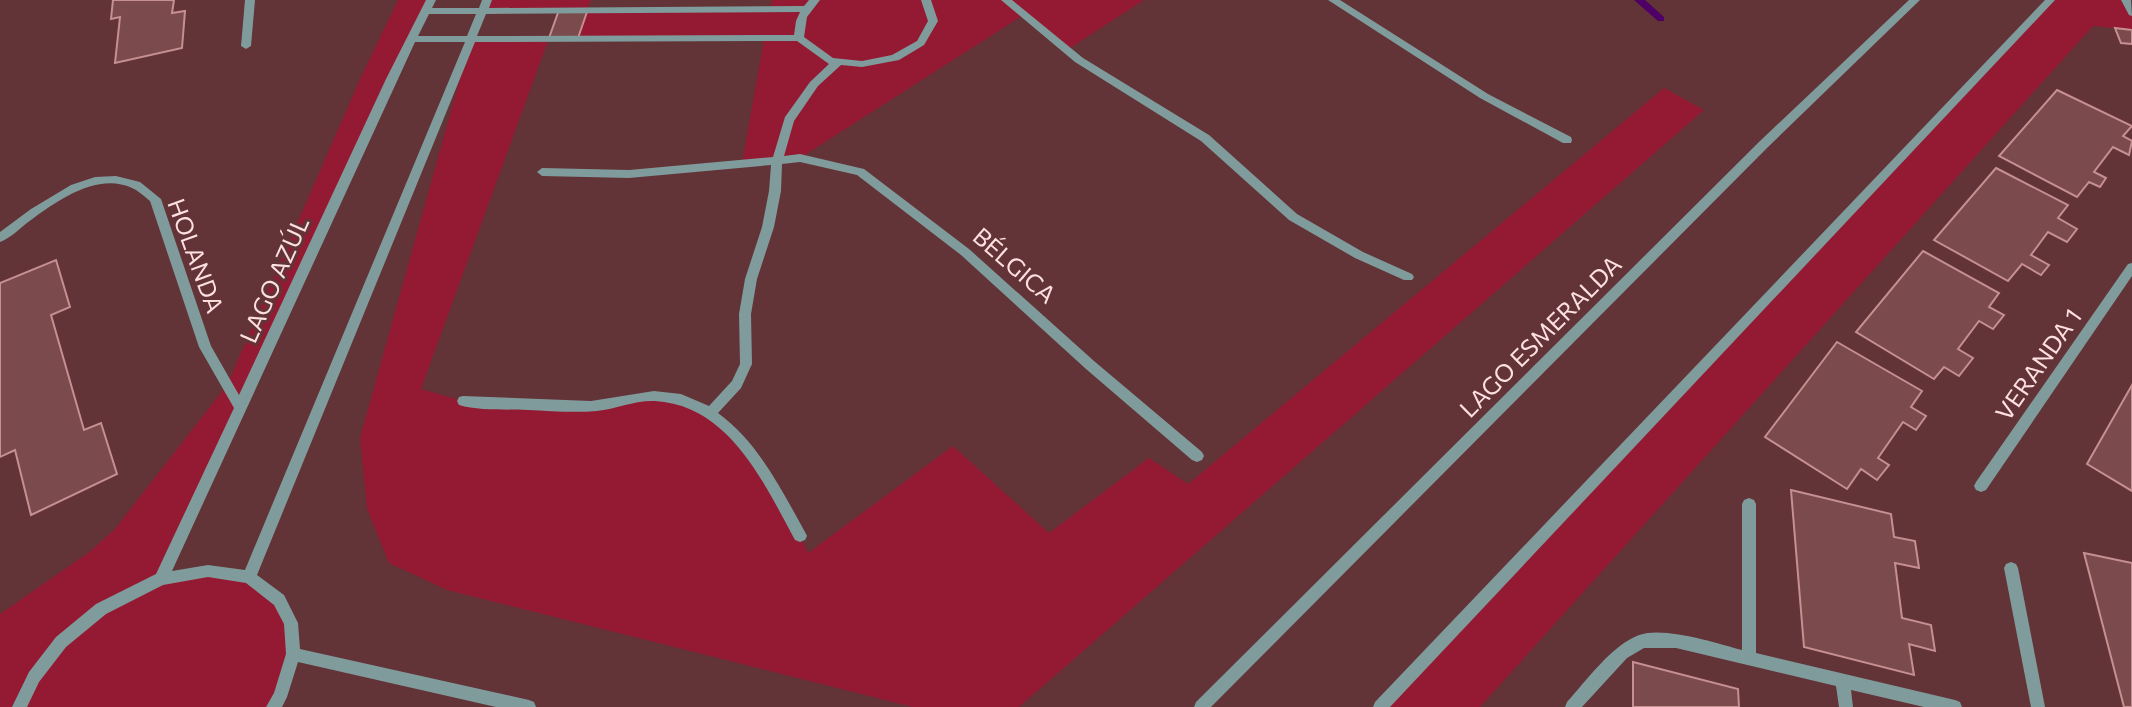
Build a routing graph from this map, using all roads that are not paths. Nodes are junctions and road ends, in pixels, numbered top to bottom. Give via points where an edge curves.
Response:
1 (250, 0) edge
2 (487, 0) edge
3 (815, 0) edge
4 (927, 0) edge
5 (934, 0) edge
6 (1006, 0) edge
7 (1333, 0) edge
8 (1915, 0) edge
9 (2050, 0) edge
10 (2126, 0) edge
11 (428, 6) edge
12 (805, 9) junction
13 (482, 10) junction
14 (2132, 13) edge
15 (471, 38) junction
16 (799, 38) junction
17 (412, 39) junction
18 (246, 46) dead end
19 (838, 62) junction
20 (1567, 140) dead end
21 (776, 160) junction
22 (542, 172) dead end
23 (0, 238) edge
24 (2132, 267) edge
25 (1408, 276) dead end
26 (463, 401) dead end
27 (241, 409) junction
28 (711, 412) junction
29 (1197, 456) dead end
30 (1981, 486) dead end
31 (1749, 504) dead end
32 (800, 536) dead end
33 (2011, 568) dead end
34 (249, 577) junction
35 (161, 579) junction
36 (293, 654) junction
37 (1749, 657) junction
38 (1843, 680) junction
39 (19, 707) edge
40 (274, 707) edge
41 (529, 707) edge
42 (1201, 707) edge
43 (1380, 707) edge
44 (1572, 707) edge
45 (1846, 707) edge
46 (1955, 707) edge
47 (2038, 707) edge

1 - 18 street
2 - 13 street
3 - 12 street
4 - 5 street
4 - 19 street via 933,21 921,43 895,58 862,64
6 - 25 street via 1079,60 1205,138 1293,217 1359,255
7 - 20 street via 1484,96
8 - 42 street, LAGO ESMERALDA via 1764,144
9 - 43 street
10 - 14 street
11 - 13 street
11 - 17 street, LAGO AZÚL
12 - 13 street
12 - 16 street
13 - 15 street
15 - 16 street
15 - 17 street
15 - 34 street
16 - 19 street
17 - 27 street, LAGO AZÚL
19 - 21 street via 814,84 789,120
21 - 22 street, BÉLGICA via 629,174
21 - 28 street via 768,227 745,314 746,364 737,384
21 - 29 street, BÉLGICA via 800,158 860,172 965,252
23 - 27 street, HOLANDA via 74,187 103,179 143,187 155,199 205,347
24 - 30 street, VERANDA 1
26 - 28 street via 594,406 653,396 685,399
27 - 35 street, LAGO AZÚL
28 - 32 street via 761,467
31 - 37 street
33 - 47 street
34 - 35 street via 208,571
34 - 36 street via 279,600 291,623
35 - 39 street via 101,609 61,642 34,677
36 - 40 street
36 - 41 street
37 - 38 street
37 - 44 street via 1676,641 1642,641 1622,653
38 - 45 street
38 - 46 street

